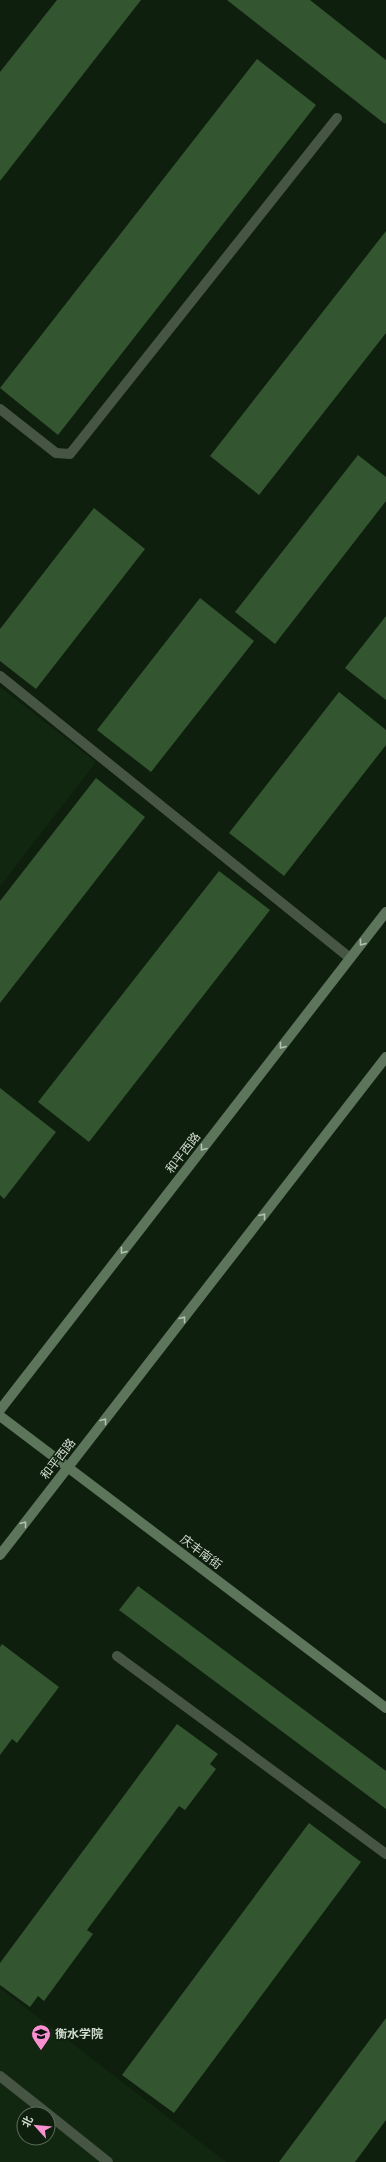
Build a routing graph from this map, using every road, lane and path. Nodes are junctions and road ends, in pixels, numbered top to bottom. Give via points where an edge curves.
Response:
1 (337, 118) dead end
2 (0, 409) edge
3 (0, 676) edge
4 (386, 912) edge
5 (350, 958) junction
6 (386, 1057) edge
7 (0, 1410) edge
8 (0, 1416) edge
9 (68, 1468) junction
10 (0, 1555) edge
11 (117, 1656) dead end
12 (386, 1708) edge
13 (386, 1854) edge
14 (0, 2076) edge
15 (38, 2106) edge
16 (56, 2120) edge
17 (108, 2162) edge

1 - 2 street via 70,454 56,453
3 - 5 street
4 -> 5 main road, 和平西路
5 -> 7 main road, 和平西路
9 -> 6 main road, 和平西路
8 - 9 main road, 庆丰南街
10 -> 9 main road, 和平西路
9 - 12 main road, 庆丰南街
11 - 13 street
14 - 15 street
16 - 17 street

